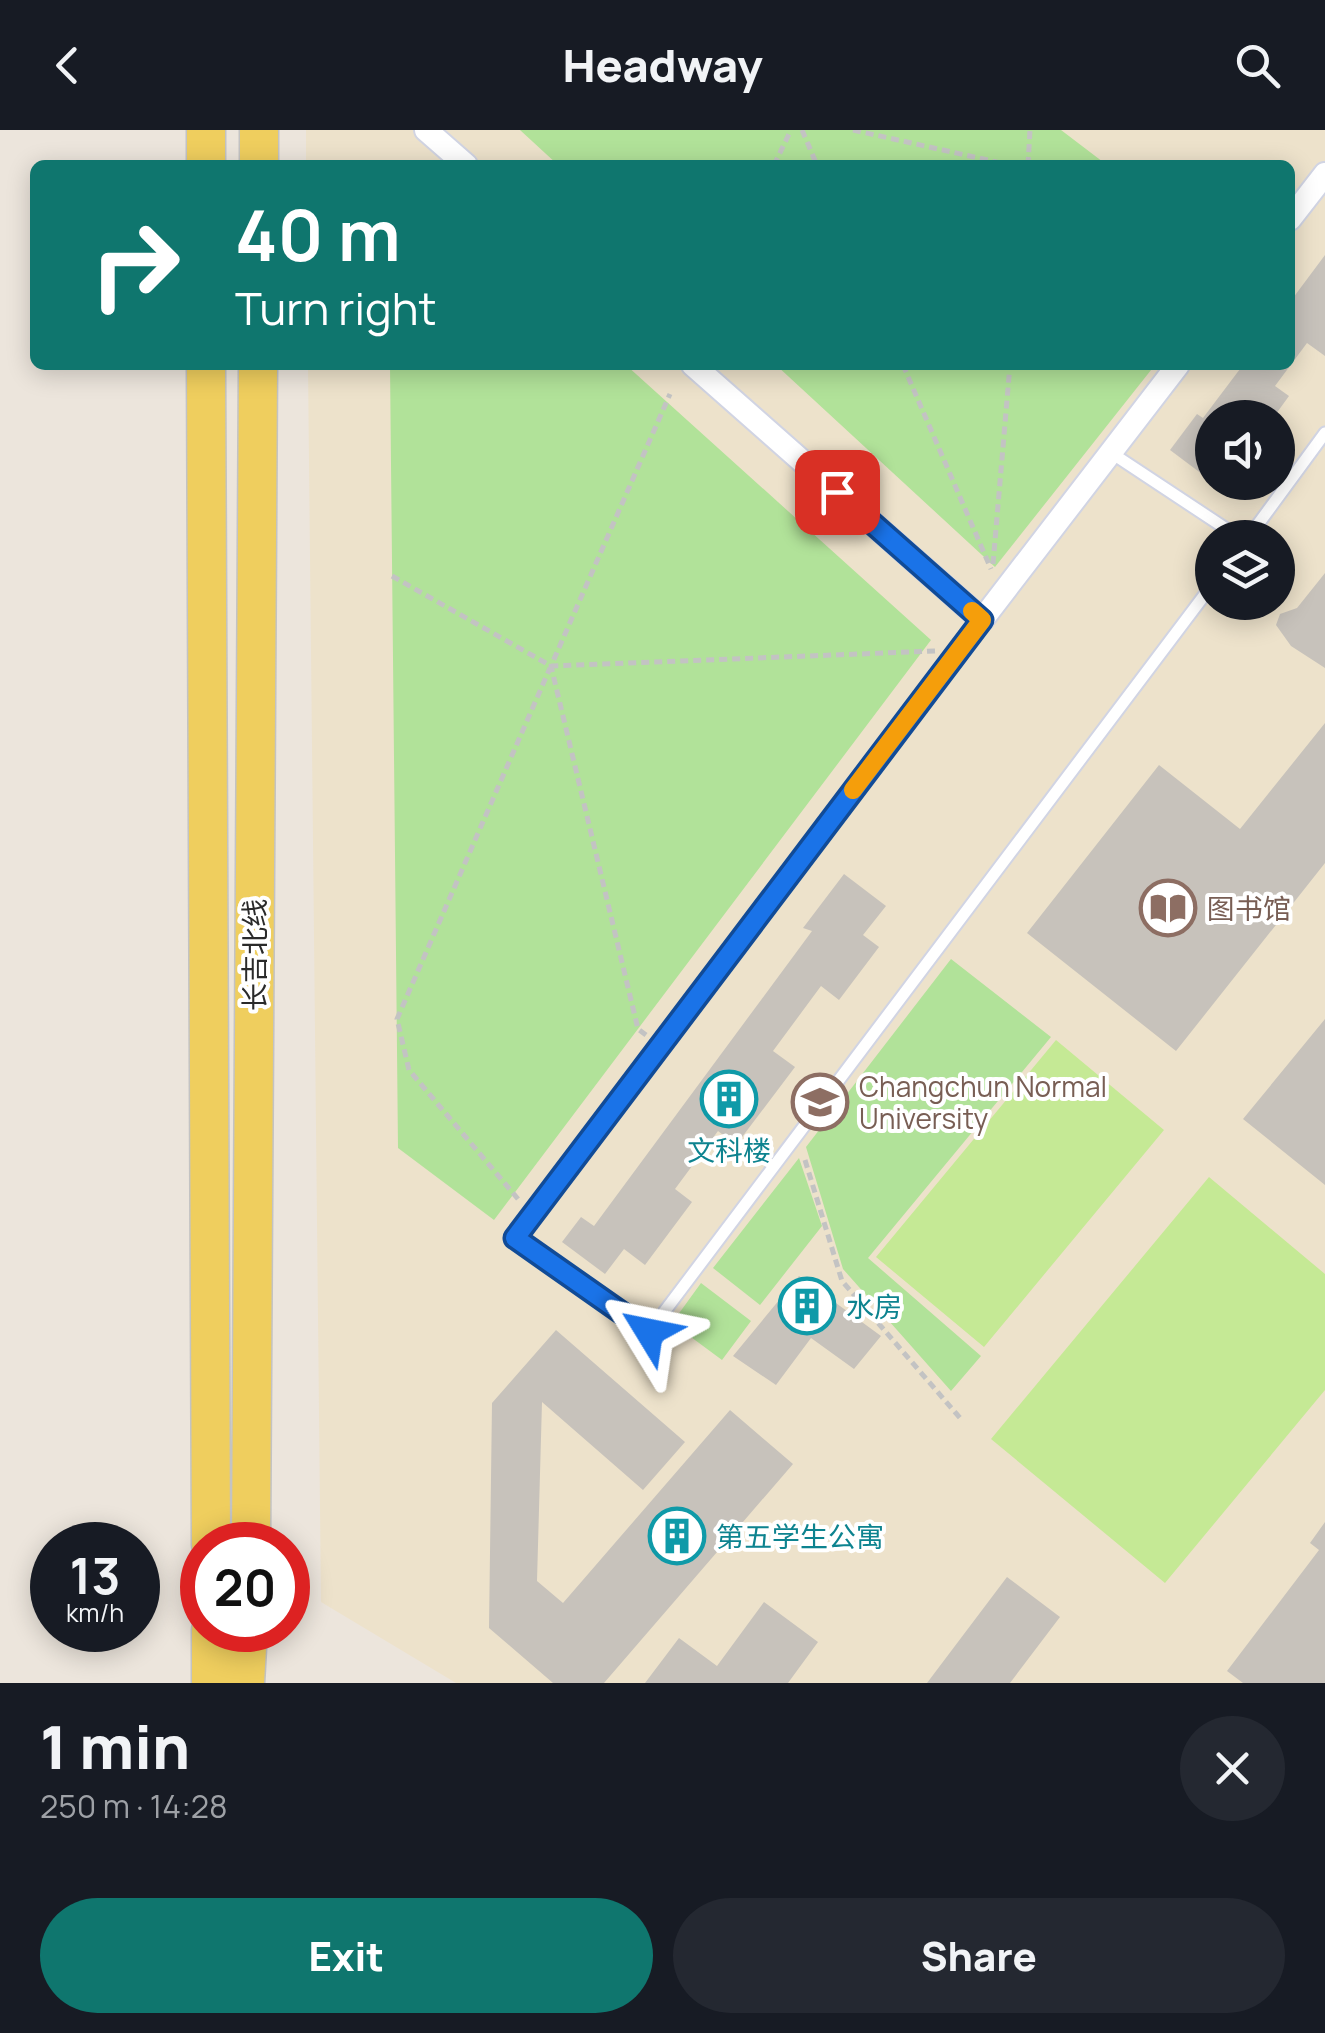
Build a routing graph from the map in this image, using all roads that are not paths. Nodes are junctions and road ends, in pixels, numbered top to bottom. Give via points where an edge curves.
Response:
1 (206, 130) edge
2 (259, 130) edge
3 (426, 130) edge
4 (206, 160) edge
5 (259, 160) edge
6 (460, 160) edge
7 (1325, 174) edge
8 (1295, 213) edge
9 (206, 370) edge
10 (258, 370) edge
11 (699, 370) edge
12 (1174, 370) edge
13 (1325, 433) edge
14 (1110, 452) junction
15 (1213, 520) edge
16 (1261, 520) edge
17 (1195, 607) edge
18 (982, 620) junction
19 (211, 1522) edge
20 (251, 1522) edge
21 (211, 1652) edge
22 (247, 1652) edge
23 (211, 1683) edge
24 (246, 1683) edge

1 - 4 main road
2 - 5 main road
3 - 6 street
7 - 8 street
9 - 19 main road, 长吉北线
10 - 20 main road, 长吉北线
11 - 18 street
12 - 14 street
13 - 16 lane
14 - 15 lane
14 - 18 street
17 - 18 lane via 649,1332 515,1238
21 - 23 main road
22 - 24 main road

